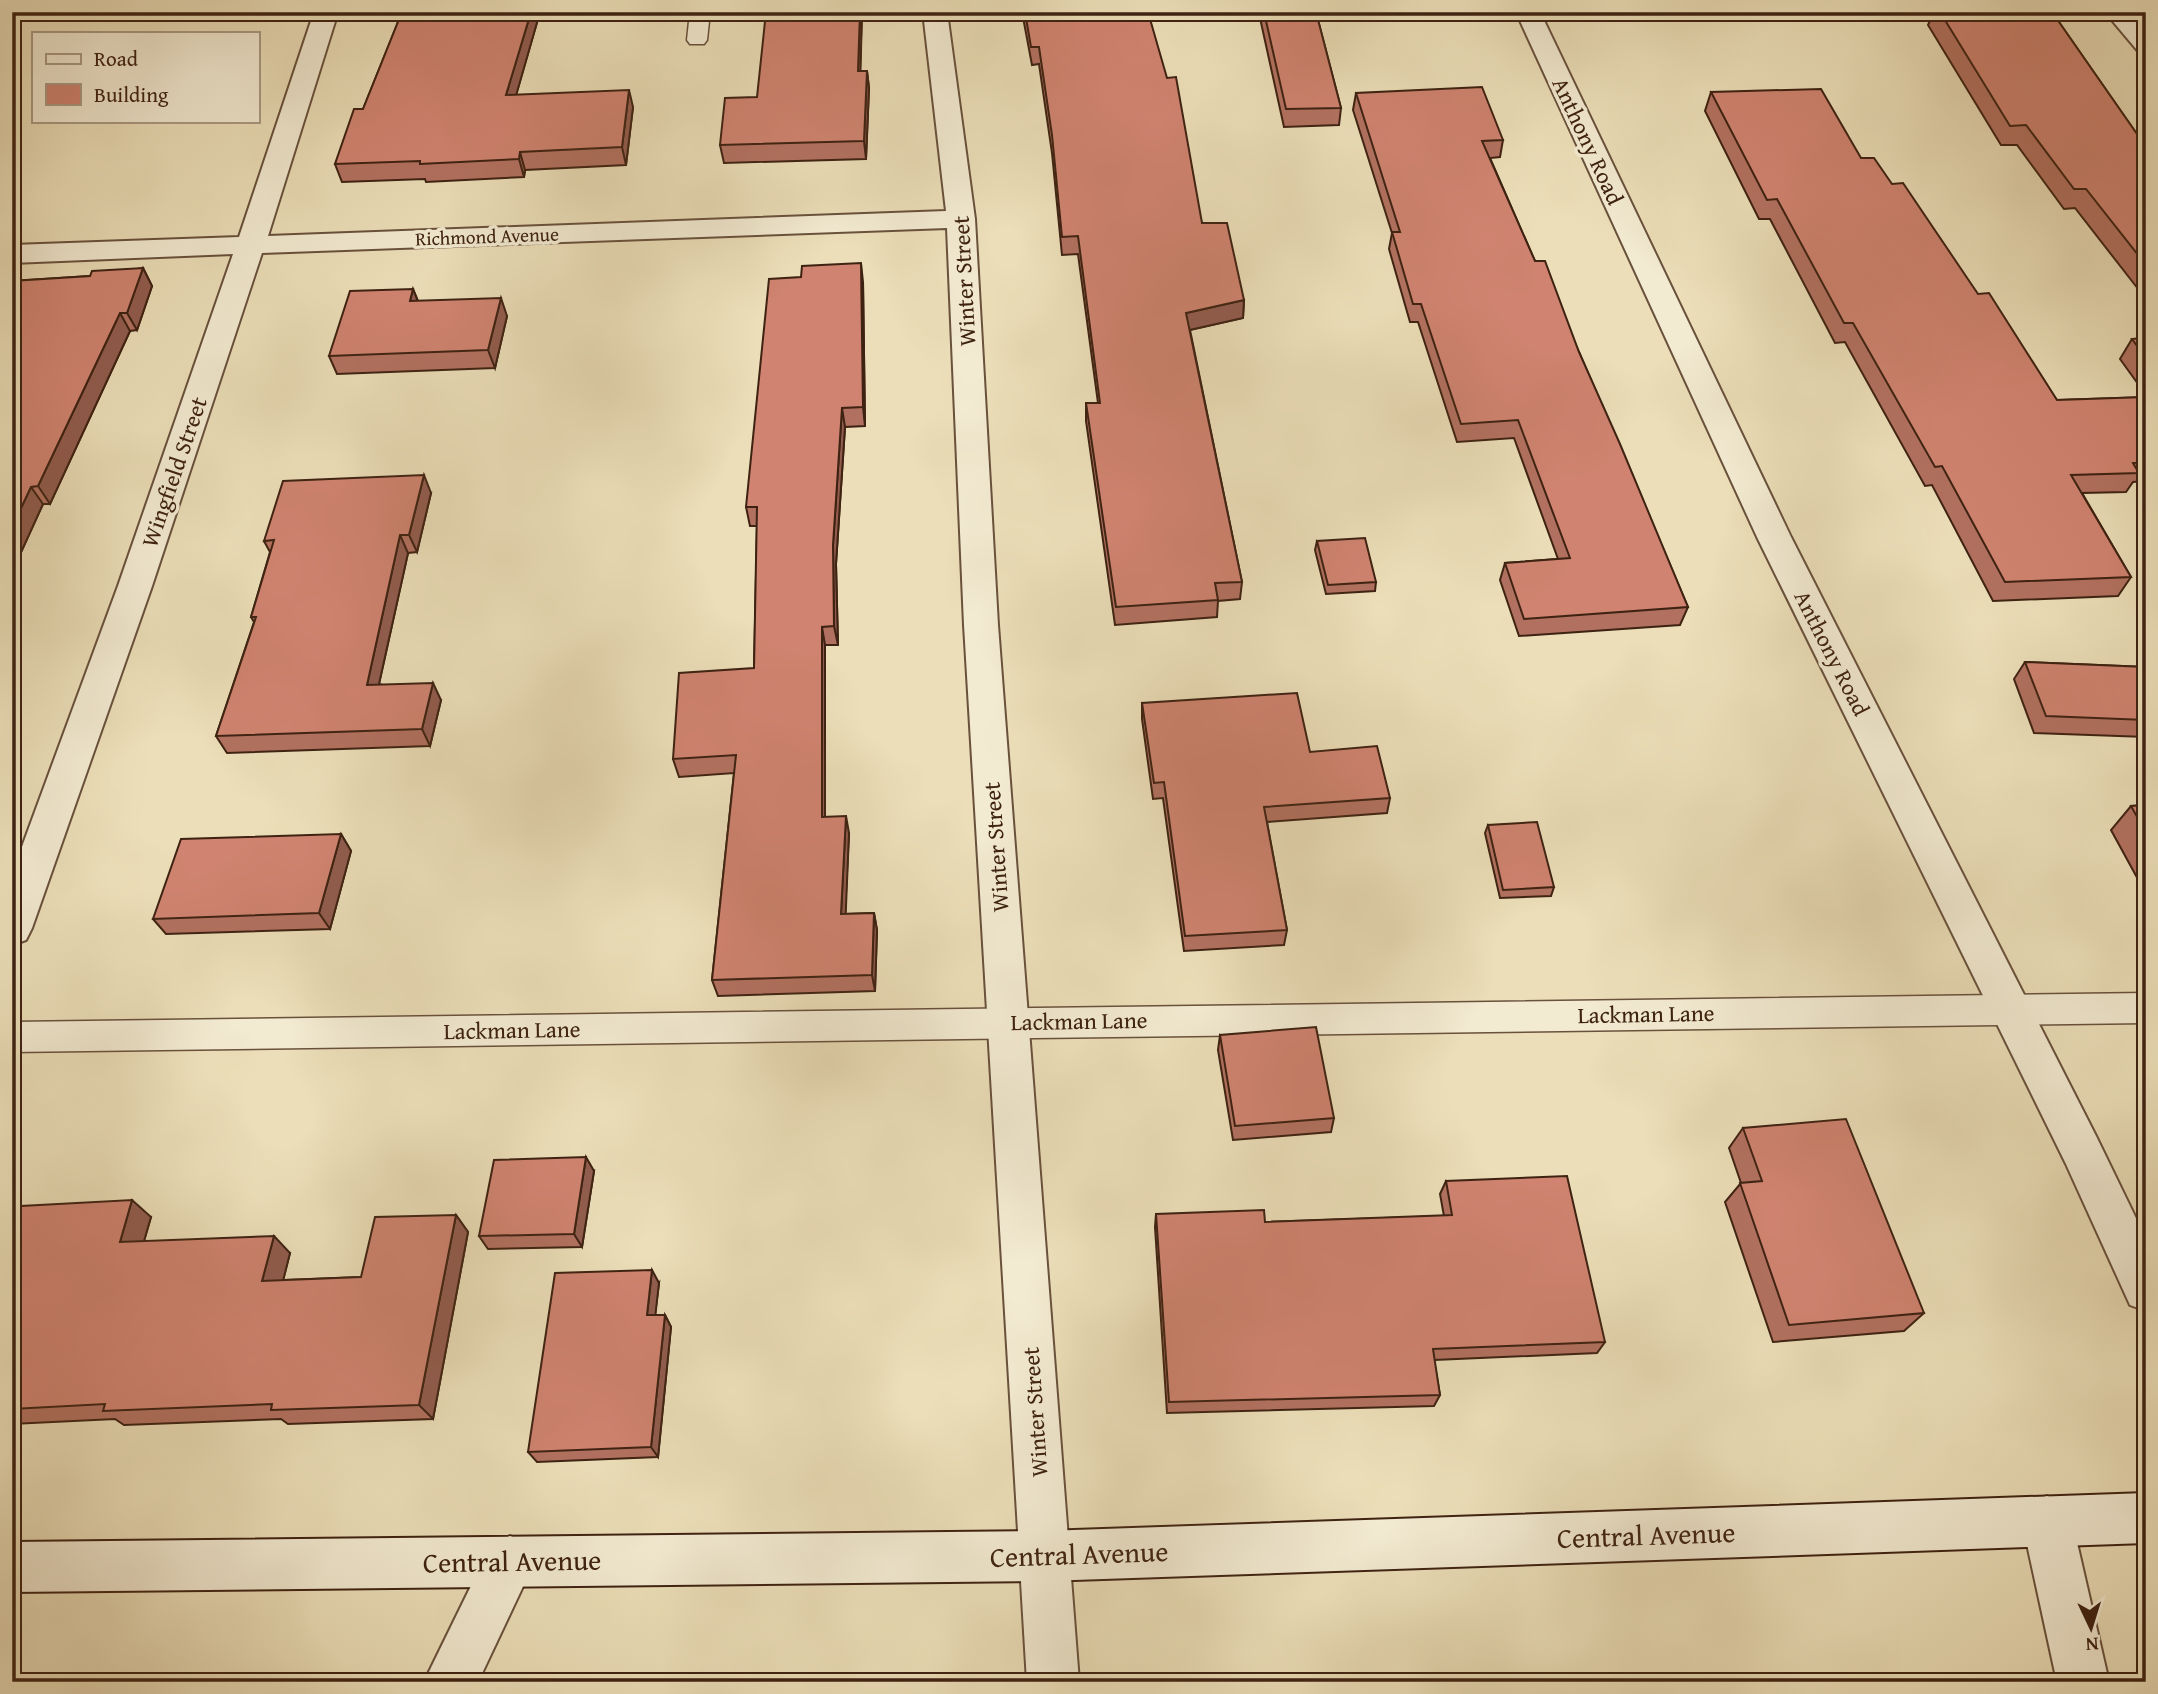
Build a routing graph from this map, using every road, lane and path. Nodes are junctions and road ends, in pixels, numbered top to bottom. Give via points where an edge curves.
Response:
1 (326, 12) edge
2 (700, 12) edge
3 (935, 12) edge
4 (1528, 12) edge
5 (2117, 12) edge
6 (697, 40) dead end
7 (2146, 45) edge
8 (961, 219) junction
9 (252, 245) junction
10 (12, 254) edge
11 (12, 928) edge
12 (2146, 1007) edge
13 (2011, 1010) junction
14 (1009, 1022) junction
15 (12, 1037) edge
16 (2146, 1289) edge
17 (2146, 1518) edge
18 (2047, 1521) junction
19 (1045, 1556) junction
20 (510, 1561) junction
21 (12, 1567) edge
22 (450, 1682) edge
23 (1053, 1682) edge
24 (2083, 1682) edge

1 - 9 street, Wingfield Street
2 - 6 lane
3 - 8 street, Winter Street
4 - 13 street, Anthony Road via 1774,537
5 - 7 street
8 - 9 street, Richmond Avenue
8 - 14 street, Winter Street via 981,625
9 - 10 street, Richmond Avenue
9 - 11 street, Wingfield Street via 106,674
12 - 13 lane, Lackman Lane
13 - 14 lane, Lackman Lane
13 - 16 street, Anthony Road
14 - 15 lane, Lackman Lane
14 - 19 street, Winter Street
17 - 18 street, Central Avenue
18 - 19 street, Central Avenue
18 - 24 street
19 - 20 street, Central Avenue
19 - 23 street, Winter Street
20 - 21 street, Central Avenue
20 - 22 street

